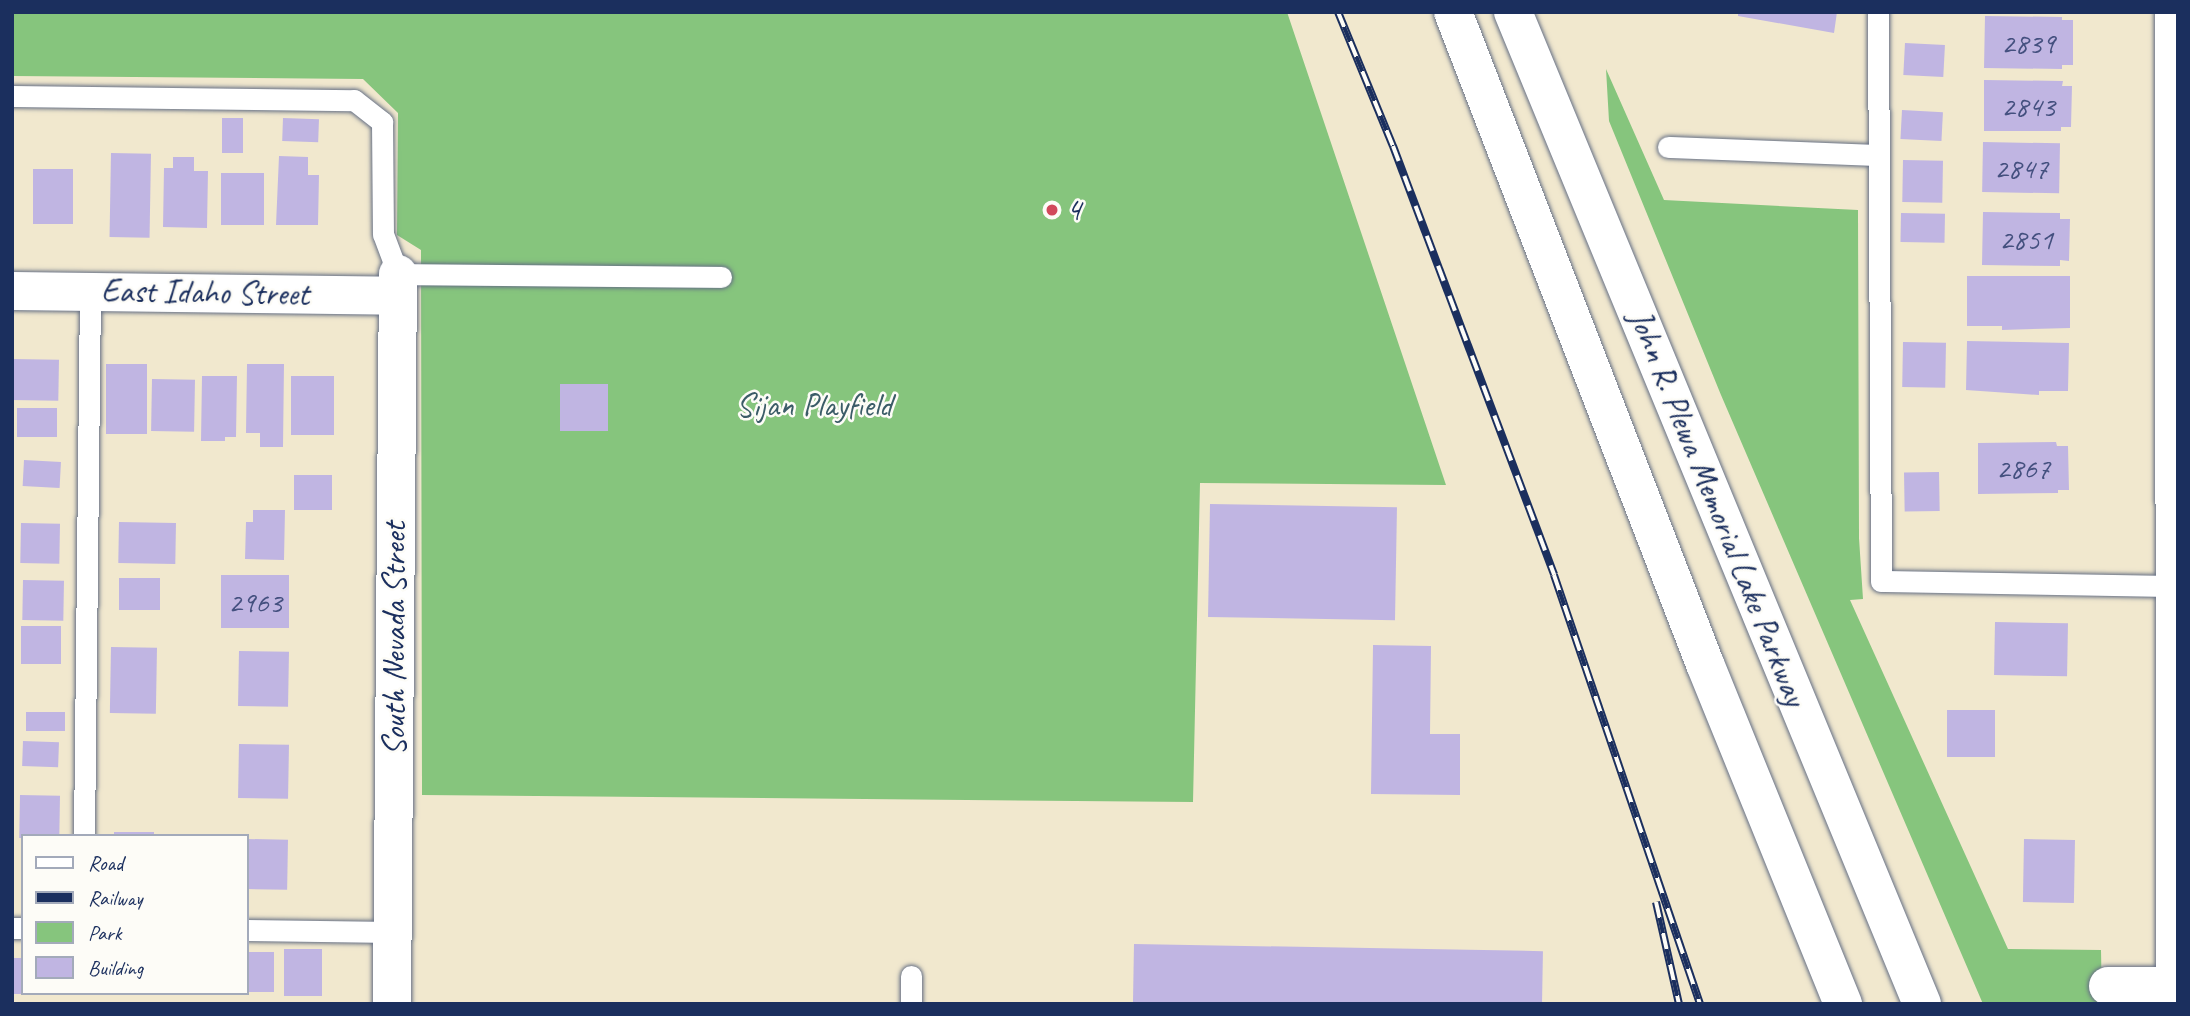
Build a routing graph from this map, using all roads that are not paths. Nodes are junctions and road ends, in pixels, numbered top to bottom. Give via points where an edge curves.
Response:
1 (1452, 12) edge
2 (1513, 12) edge
3 (1878, 12) edge
4 (2174, 12) edge
5 (12, 96) edge
6 (1668, 147) dead end
7 (1879, 155) junction
8 (721, 277) dead end
9 (398, 285) junction
10 (12, 291) edge
11 (90, 292) junction
12 (2174, 586) junction
13 (2176, 696) edge
14 (84, 834) edge
15 (248, 930) edge
16 (393, 932) junction
17 (911, 976) dead end
18 (2108, 986) dead end
19 (2176, 986) edge
20 (392, 1004) edge
21 (911, 1004) edge
22 (1843, 1004) edge
23 (1922, 1004) edge

1 - 22 street, John R. Plewa Memorial Lake Parkway via 1705,664
2 - 23 street, John R. Plewa Memorial Lake Parkway
3 - 7 lane
4 - 12 street
5 - 9 lane via 354,100 382,122 383,234
6 - 7 lane
7 - 12 lane via 1881,581
8 - 9 lane
9 - 11 street, East Idaho Street
9 - 16 street, South Nevada Street
10 - 11 street, East Idaho Street
11 - 14 lane
12 - 13 street
13 - 19 street
15 - 16 lane
16 - 20 street, South Nevada Street
17 - 21 lane
18 - 19 street

